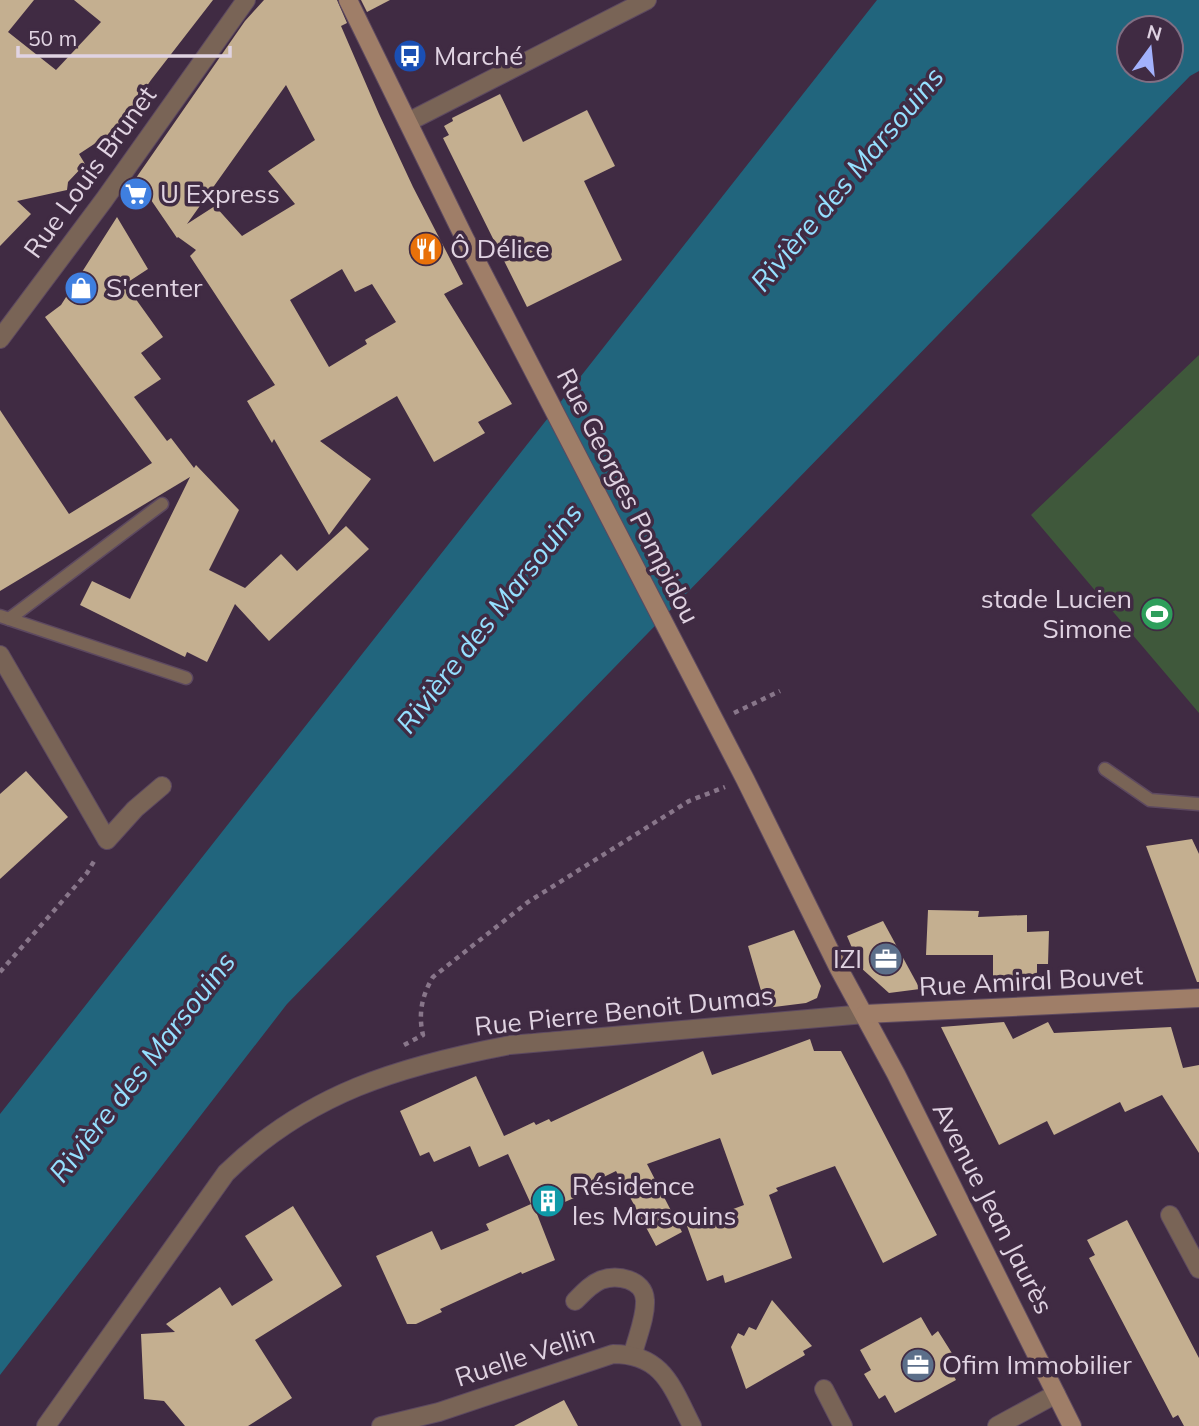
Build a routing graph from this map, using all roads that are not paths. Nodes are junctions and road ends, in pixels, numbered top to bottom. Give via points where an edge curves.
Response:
1 (246, 0) edge
2 (348, 0) edge
3 (648, 0) edge
4 (408, 122) junction
5 (0, 340) edge
6 (162, 504) dead end
7 (5, 618) edge
8 (0, 655) edge
9 (186, 678) dead end
10 (1105, 769) dead end
11 (162, 786) dead end
12 (1199, 803) edge
13 (1199, 998) edge
14 (865, 1014) junction
15 (1170, 1215) dead end
16 (1199, 1269) edge
17 (575, 1301) dead end
18 (633, 1354) junction
19 (824, 1389) dead end
20 (1056, 1394) junction
21 (442, 1419) edge
22 (47, 1426) edge
23 (381, 1426) edge
24 (692, 1426) edge
25 (842, 1426) edge
26 (997, 1426) edge
27 (1072, 1426) edge

1 - 5 street, Rue Louis Brunet
2 - 4 main road, Rue Georges Pompidou
3 - 4 street
4 - 14 main road, Rue Georges Pompidou
6 - 7 lane
7 - 9 lane
8 - 11 street via 107,840
10 - 12 lane via 1150,800
13 - 14 main road, Rue Amiral Bouvet
14 - 20 main road, Avenue Jean Jaurès
14 - 22 street, Rue Pierre Benoit Dumas via 510,1045 393,1072 313,1107 253,1147 226,1173
15 - 16 street
17 - 18 street via 601,1280 614,1277 638,1284 645,1296 644,1310
18 - 21 street, Ruelle Vellin via 613,1354
18 - 24 street, Ruelle Vellin via 668,1380
19 - 25 street
20 - 26 street
20 - 27 main road, Avenue Jean Jaurès
21 - 23 street, Ruelle Vellin

